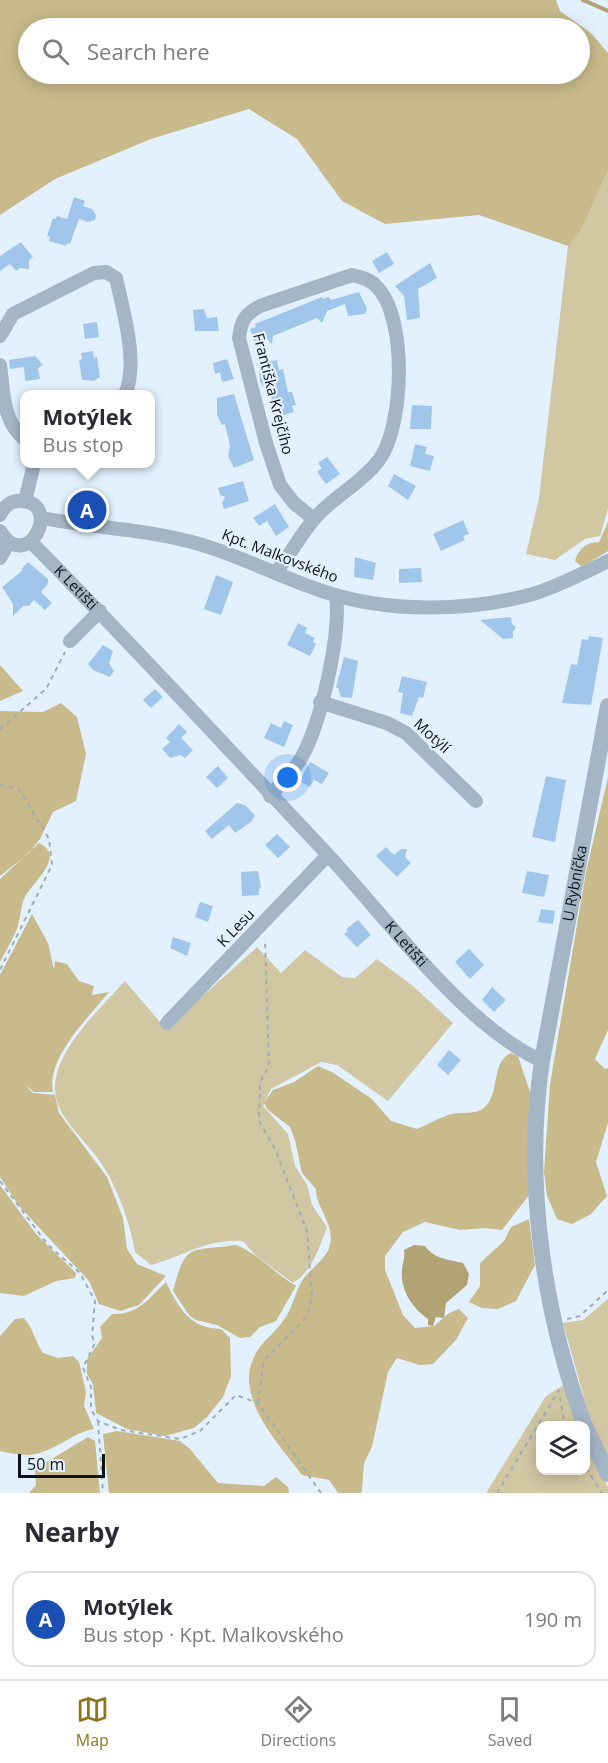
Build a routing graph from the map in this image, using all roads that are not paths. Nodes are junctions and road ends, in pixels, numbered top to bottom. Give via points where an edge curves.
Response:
1 (0, 336) edge
2 (0, 365) edge
3 (127, 390) edge
4 (20, 435) edge
5 (33, 468) edge
6 (25, 501) junction
7 (1, 510) edge
8 (42, 518) junction
9 (314, 519) junction
10 (5, 536) edge
11 (31, 542) junction
12 (0, 558) edge
13 (608, 561) edge
14 (275, 573) junction
15 (336, 595) junction
16 (100, 611) junction
17 (70, 641) road end
18 (320, 702) junction
19 (608, 706) edge
20 (270, 796) junction
21 (476, 801) dead end
22 (328, 855) junction
23 (167, 1023) dead end
24 (542, 1061) junction
25 (582, 1421) edge
26 (590, 1437) edge
27 (608, 1474) edge

1 - 3 street via 13,314 94,273 106,272 116,278 127,330 131,381
2 - 4 street via 7,418
5 - 6 street
6 - 7 street via 13,501
6 - 8 street via 36,507
8 - 11 street via 40,531
8 - 14 street, Kpt. Malkovského via 196,543
9 - 9 street, Františka Krejčího via 280,485 239,338 240,323 246,313 260,306 352,275 377,286 395,326 398,373 391,440 365,476
9 - 14 street, Františka Krejčího
10 - 11 street via 20,545
10 - 12 street
11 - 16 street, K Letišti
13 - 15 street, Kpt. Malkovského via 546,589 508,600 387,606
14 - 15 street, Kpt. Malkovského
15 - 18 street via 339,613 334,657
16 - 17 street
16 - 20 street, K Letišti
18 - 20 street via 300,760
18 - 21 street, Motýlí via 406,732
19 - 24 street, U Rybníčka
20 - 22 street, K Letišti
22 - 23 street, K Lesu
22 - 24 street, K Letišti via 460,1001 516,1049
24 - 25 street via 535,1121 541,1235 564,1386
26 - 27 street

